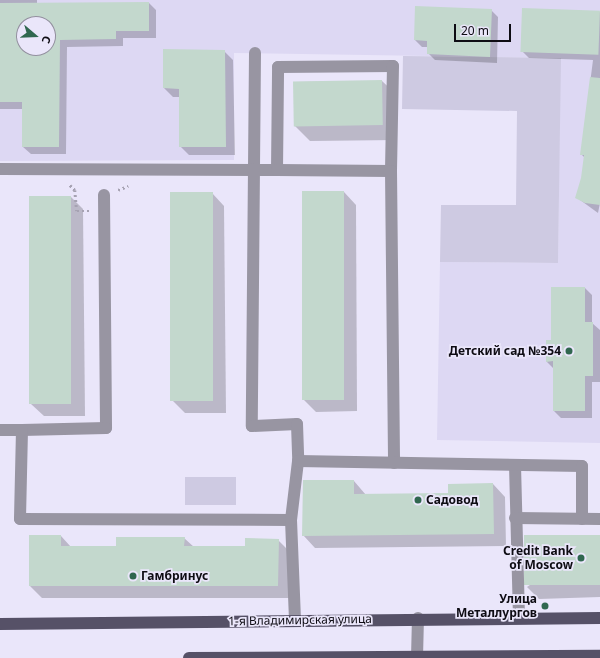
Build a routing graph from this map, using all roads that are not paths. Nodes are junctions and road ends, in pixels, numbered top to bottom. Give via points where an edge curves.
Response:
1 (255, 53) dead end
2 (0, 169) edge
3 (277, 170) junction
4 (254, 171) junction
5 (391, 171) junction
6 (104, 195) dead end
7 (0, 430) edge
8 (22, 430) junction
9 (298, 461) junction
10 (394, 463) junction
11 (514, 465) junction
12 (515, 518) junction
13 (582, 519) junction
14 (600, 519) edge
15 (290, 520) junction
16 (418, 618) junction
17 (519, 618) junction
18 (600, 618) edge
19 (295, 620) junction
20 (0, 624) edge
21 (600, 656) edge
22 (417, 657) edge
23 (188, 658) edge

1 - 4 street
2 - 4 street
3 - 4 street
3 - 5 street
3 - 5 street via 278,67 393,66
4 - 9 street via 252,426 297,424
5 - 10 street
6 - 8 street via 106,428
7 - 8 street
8 - 15 street via 20,519
9 - 10 street
9 - 15 street
10 - 11 street
11 - 12 street
11 - 13 street via 582,466
12 - 13 street
12 - 17 street
13 - 14 street
15 - 19 street
16 - 17 main road, 1-я Владимирская улица
16 - 19 main road, 1-я Владимирская улица
16 - 22 street
17 - 18 main road, 1-я Владимирская улица
19 - 20 main road, 1-я Владимирская улица
21 - 22 main road
22 - 23 main road

